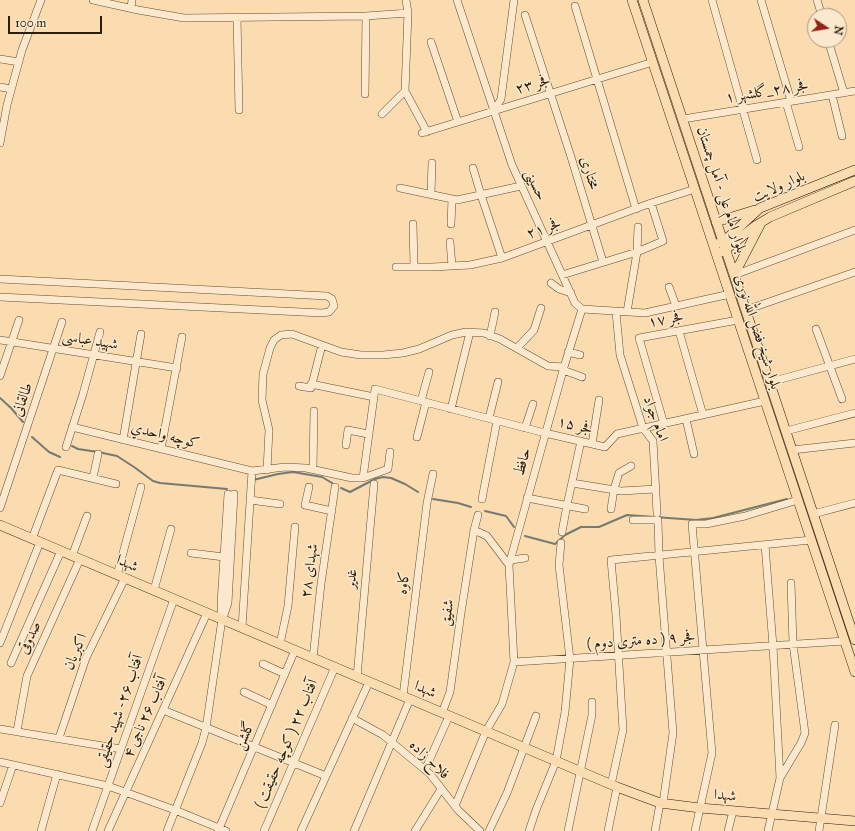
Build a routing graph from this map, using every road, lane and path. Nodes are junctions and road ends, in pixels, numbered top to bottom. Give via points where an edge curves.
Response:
1 (41, 0) edge
2 (93, 0) edge
3 (132, 0) edge
4 (406, 0) edge
5 (457, 0) edge
6 (514, 0) edge
7 (632, 0) edge
8 (643, 0) edge
9 (712, 0) edge
10 (762, 0) edge
11 (102, 1) edge
12 (575, 6) dead end
13 (131, 8) junction
14 (408, 13) junction
15 (525, 15) dead end
16 (366, 16) junction
17 (237, 17) junction
18 (432, 42) dead end
19 (830, 48) edge
20 (0, 59) edge
21 (19, 62) junction
22 (653, 62) junction
23 (598, 78) junction
24 (0, 87) edge
25 (11, 89) junction
26 (405, 91) junction
27 (855, 91) edge
28 (550, 93) junction
29 (844, 93) junction
30 (365, 94) dead end
31 (832, 95) junction
32 (789, 102) junction
33 (743, 109) junction
34 (239, 110) dead end
35 (494, 111) junction
36 (382, 114) dead end
37 (2, 117) edge
38 (683, 119) junction
39 (458, 122) junction
40 (842, 136) dead end
41 (690, 141) junction
42 (0, 143) edge
43 (680, 143) junction
44 (800, 147) dead end
45 (757, 160) dead end
46 (432, 162) dead end
47 (697, 162) junction
48 (687, 165) junction
49 (473, 168) dead end
50 (855, 170) edge
51 (855, 181) edge
52 (521, 186) junction
53 (400, 188) dead end
54 (695, 189) junction
55 (430, 194) junction
56 (481, 195) junction
57 (452, 199) junction
58 (651, 203) junction
59 (636, 208) junction
60 (760, 208) junction
61 (750, 217) junction
62 (716, 222) junction
63 (413, 224) dead end
64 (451, 224) dead end
65 (758, 224) junction
66 (592, 225) junction
67 (638, 227) dead end
68 (855, 230) edge
69 (450, 242) dead end
70 (547, 242) junction
71 (724, 246) junction
72 (715, 249) junction
73 (636, 252) junction
74 (502, 258) junction
75 (603, 262) junction
76 (396, 266) dead end
77 (452, 266) junction
78 (414, 267) junction
79 (855, 272) edge
80 (562, 275) junction
81 (734, 275) junction
82 (0, 279) edge
83 (552, 283) dead end
84 (669, 287) dead end
85 (571, 293) junction
86 (730, 294) junction
87 (0, 297) edge
88 (676, 306) junction
89 (541, 308) dead end
90 (582, 309) junction
91 (746, 310) junction
92 (495, 312) dead end
93 (616, 312) junction
94 (627, 312) junction
95 (19, 320) dead end
96 (738, 320) junction
97 (62, 322) dead end
98 (816, 330) dead end
99 (679, 331) junction
100 (100, 332) dead end
101 (470, 332) junction
102 (141, 334) dead end
103 (490, 336) junction
104 (182, 337) dead end
105 (0, 340) edge
106 (12, 342) junction
107 (322, 345) junction
108 (54, 348) junction
109 (516, 348) junction
110 (568, 352) junction
111 (94, 355) junction
112 (580, 355) dead end
113 (855, 359) edge
114 (136, 362) junction
115 (830, 366) junction
116 (176, 368) junction
117 (563, 369) junction
118 (429, 372) dead end
119 (0, 376) edge
120 (582, 377) dead end
121 (498, 382) dead end
122 (770, 382) junction
123 (312, 384) junction
124 (299, 386) dead end
125 (374, 397) junction
126 (842, 399) dead end
127 (600, 400) dead end
128 (765, 400) junction
129 (423, 402) junction
130 (532, 404) dead end
131 (451, 409) junction
132 (314, 411) dead end
133 (855, 413) edge
134 (703, 415) junction
135 (489, 418) junction
136 (686, 419) junction
137 (497, 421) junction
138 (664, 424) junction
139 (72, 427) junction
140 (525, 428) junction
141 (643, 428) junction
142 (786, 431) junction
143 (545, 433) junction
144 (368, 434) junction
145 (417, 437) dead end
146 (123, 440) junction
147 (581, 441) junction
148 (855, 443) edge
149 (592, 444) junction
150 (346, 445) dead end
151 (66, 447) dead end
152 (161, 449) junction
153 (792, 450) junction
154 (390, 452) dead end
155 (98, 454) dead end
156 (694, 454) dead end
157 (631, 466) dead end
158 (313, 469) junction
159 (267, 470) junction
160 (252, 471) junction
161 (433, 474) dead end
162 (93, 478) junction
163 (362, 478) junction
164 (572, 483) junction
165 (116, 484) dead end
166 (374, 484) dead end
167 (141, 487) dead end
168 (309, 487) dead end
169 (335, 487) dead end
170 (614, 489) junction
171 (656, 489) junction
172 (231, 494) dead end
173 (527, 498) junction
174 (482, 499) dead end
175 (250, 500) junction
176 (798, 500) junction
177 (855, 503) edge
178 (280, 504) dead end
179 (567, 505) junction
180 (0, 508) edge
181 (585, 509) dead end
182 (611, 509) dead end
183 (332, 511) junction
184 (813, 514) junction
185 (478, 515) dead end
186 (87, 516) dead end
187 (657, 516) junction
188 (633, 520) dead end
189 (0, 526) edge
190 (295, 527) dead end
191 (171, 529) dead end
192 (474, 530) junction
193 (229, 531) junction
194 (562, 532) dead end
195 (36, 540) junction
196 (811, 540) junction
197 (561, 543) dead end
198 (765, 545) junction
199 (61, 551) junction
200 (694, 552) junction
201 (191, 553) dead end
202 (659, 556) junction
203 (76, 557) junction
204 (224, 557) junction
205 (525, 558) dead end
206 (510, 562) junction
207 (832, 570) junction
208 (823, 574) junction
209 (121, 577) junction
210 (791, 583) dead end
211 (154, 590) junction
212 (174, 599) junction
213 (206, 613) junction
214 (222, 619) junction
215 (242, 628) junction
216 (855, 639) edge
217 (845, 641) junction
218 (0, 643) edge
219 (280, 644) junction
220 (793, 644) junction
221 (773, 646) junction
222 (295, 650) junction
223 (703, 650) junction
224 (667, 652) junction
225 (618, 656) junction
226 (313, 658) junction
227 (570, 658) junction
228 (514, 662) junction
229 (11, 663) dead end
230 (263, 664) dead end
231 (335, 667) junction
232 (854, 667) edge
233 (285, 674) junction
234 (357, 676) junction
235 (369, 682) junction
236 (244, 692) dead end
237 (406, 698) junction
238 (592, 702) dead end
239 (272, 705) junction
240 (163, 710) junction
241 (445, 714) junction
242 (536, 716) dead end
243 (352, 718) junction
244 (835, 725) dead end
245 (206, 728) junction
246 (0, 729) edge
247 (17, 732) junction
248 (486, 732) junction
249 (59, 738) junction
250 (392, 743) junction
251 (254, 747) junction
252 (525, 748) junction
253 (121, 749) junction
254 (556, 761) junction
255 (0, 762) edge
256 (293, 763) junction
257 (13, 765) junction
258 (425, 770) junction
259 (581, 772) junction
260 (57, 774) junction
261 (326, 776) junction
262 (780, 778) junction
263 (108, 786) junction
264 (614, 786) junction
265 (441, 789) junction
266 (126, 791) junction
267 (0, 803) edge
268 (662, 803) junction
269 (455, 806) junction
270 (700, 808) junction
271 (175, 810) junction
272 (733, 811) junction
273 (772, 814) junction
274 (821, 818) junction
275 (855, 821) edge
276 (221, 830) edge
277 (41, 831) edge
278 (92, 831) edge
279 (108, 831) edge
280 (167, 831) edge
281 (264, 831) edge
282 (301, 831) edge
283 (354, 831) edge
284 (415, 831) edge
285 (480, 831) edge
286 (489, 831) edge
287 (529, 831) edge
288 (568, 831) edge
289 (608, 831) edge
290 (655, 831) edge
291 (695, 831) edge
292 (728, 831) edge
293 (768, 831) edge
294 (819, 831) edge

1 - 21 street
2 - 11 street
3 - 13 street
4 - 14 street
5 - 35 street, حسینی
6 - 35 street via 501,99
7 - 22 main road, بلوار شیخ فضل الله نوری
8 - 38 main road, بلوار امام علی - آمل چمستان
9 - 33 street
10 - 32 street
11 - 13 street
12 - 23 street
13 - 17 street via 184,18
14 - 16 street
14 - 26 street
15 - 28 street, مختاری
16 - 17 street
16 - 30 street
17 - 34 street
18 - 39 street
19 - 29 street
20 - 21 street
21 - 25 street
22 - 23 street, فجر ۲۳
22 - 43 main road, بلوار شیخ فضل الله نوری
23 - 28 street, فجر ۲۳
23 - 59 street
24 - 25 street
25 - 37 street
26 - 36 street
26 - 39 street, فجر ۲۳ via 424,133
27 - 29 street, فجر ۲۸_گلشهر ۱
28 - 35 street, فجر ۲۳
28 - 66 street, مختاری
29 - 31 street, فجر ۲۸_گلشهر ۱
31 - 32 street, فجر ۲۸_گلشهر ۱
31 - 40 street
32 - 33 street, فجر ۲۸_گلشهر ۱
32 - 44 street
33 - 38 street, فجر ۲۸_گلشهر ۱
33 - 45 street
35 - 39 street, فجر ۲۳
35 - 52 street, حسینی
37 - 42 street
38 - 41 main road, بلوار امام علی - آمل چمستان
41 - 43 main road via 683,145
41 - 47 main road, بلوار امام علی - آمل چمستان
43 - 48 main road, بلوار شیخ فضل الله نوری
46 - 55 street
47 - 48 main road via 693,160
47 - 62 main road, بلوار امام علی - آمل چمستان
48 - 54 main road, بلوار شیخ فضل الله نوری
49 - 56 street
50 - 60 main road, بلوار ولایت
51 - 65 main road, بلوار ولایت
52 - 56 street
52 - 70 street, حسینی
53 - 55 street
54 - 58 street, فجر ۲۱
54 - 72 main road, بلوار شیخ فضل الله نوری
55 - 57 street
56 - 57 street
56 - 74 street
57 - 64 street
58 - 59 street, فجر ۲۱
58 - 73 street via 663,241
59 - 66 street, فجر ۲۱
60 - 61 main road, بلوار ولایت
60 - 62 main road
61 - 65 main road via 750,224
61 - 71 main road, بلوار ولایت
62 - 71 main road, بلوار امام علی - آمل چمستان
63 - 78 street
65 - 71 main road, بلوار ولایت
65 - 81 main road
66 - 70 street, فجر ۲۱
66 - 75 street, مختاری
67 - 73 street
68 - 81 street
69 - 77 street
70 - 74 street, فجر ۲۱
70 - 80 street, حسینی
71 - 72 main road
71 - 81 main road, بلوار امام علی - آمل چمستان
72 - 86 main road, بلوار شیخ فضل الله نوری
73 - 75 street
73 - 94 street
74 - 77 street, فجر ۲۱
75 - 80 street
76 - 78 street, فجر ۲۱
77 - 78 street, فجر ۲۱
79 - 91 street
80 - 85 street, حسینی
81 - 91 main road, بلوار امام علی - آمل چمستان
82 - 87 street via 327,296 332,299 334,306 330,312 322,313
83 - 85 street via 559,289
84 - 88 street
85 - 90 street, حسینی via 575,303
86 - 88 street
86 - 96 main road, بلوار شیخ فضل الله نوری
88 - 94 street via 645,313
89 - 109 street via 534,330
90 - 93 street
90 - 110 street, حافظ
91 - 122 main road, بلوار امام علی - آمل چمستان
92 - 103 street
93 - 94 street
93 - 141 street, امام جواد via 620,355
95 - 106 street
96 - 99 street, فجر ۱۷
96 - 128 main road, بلوار شیخ فضل الله نوری
97 - 108 street, طالقانی
98 - 115 street
99 - 134 street
99 - 138 street, فجر ۱۷ via 639,338
100 - 111 street
101 - 103 street
101 - 107 street via 452,335 414,350 383,355 341,352
101 - 131 street
102 - 114 street
103 - 109 street
104 - 116 street
105 - 106 street, شهید عباسی
106 - 108 street, شهید عباسی
106 - 119 street
107 - 123 street
107 - 159 street via 292,334 281,335 274,340 270,348 263,374 262,400 269,430
108 - 111 street, شهید عباسی
108 - 180 street, طالقانی
109 - 117 street via 548,366
110 - 112 street
110 - 117 street, حافظ
111 - 114 street, شهید عباسی
111 - 139 street
113 - 115 street
114 - 116 street, شهید عباسی
114 - 146 street
115 - 122 street
115 - 126 street
116 - 152 street
117 - 120 street
117 - 143 street, حافظ
118 - 129 street
121 - 135 street
122 - 142 main road, بلوار امام علی - آمل چمستان
123 - 124 street via 310,388
123 - 125 street
125 - 129 street, فجر ۱۵ via 375,389
125 - 144 street
127 - 149 street
128 - 134 street, فجر ۱۵
128 - 176 main road, بلوار شیخ فضل الله نوری
129 - 131 street, فجر ۱۵
129 - 145 street
130 - 140 street
131 - 135 street, فجر ۱۵
132 - 158 street
133 - 142 street
134 - 136 street, فجر ۱۵
135 - 137 street, فجر ۱۵
136 - 138 street, فجر ۱۵
136 - 156 street
137 - 140 street, فجر ۱۵
137 - 174 street
138 - 141 street, فجر ۱۵
139 - 146 street, كوچه واحدي
139 - 151 street
140 - 143 street, فجر ۱۵
141 - 149 street, فجر ۱۵ via 617,434 605,447
141 - 171 street, امام جواد via 653,441
142 - 153 main road, بلوار امام علی - آمل چمستان
143 - 147 street, فجر ۱۵
143 - 173 street, حافظ
144 - 150 street via 348,430
144 - 163 street
146 - 152 street, كوچه واحدي
147 - 149 street, فجر ۱۵
147 - 164 street
148 - 153 street
152 - 160 street, كوچه واحدي
153 - 184 main road, بلوار امام علی - آمل چمستان
154 - 163 street via 388,469
155 - 162 street
157 - 170 street via 618,473
158 - 159 street, كوچه واحدي via 285,467
158 - 163 street, كوچه واحدي
159 - 160 street, كوچه واحدي
160 - 175 street
161 - 237 street, کاوه via 427,503
162 - 165 street
162 - 195 street via 58,470
164 - 170 street
164 - 179 street
166 - 234 street, غدیر
167 - 209 street, اکبریان
168 - 183 street via 305,505
169 - 183 street, شهدای ۲۸
170 - 171 street
170 - 182 street
171 - 187 street, امام جواد
172 - 193 street
173 - 179 street
173 - 206 street, حافظ
175 - 178 street
175 - 215 street
176 - 196 main road, بلوار شیخ فضل الله نوری
176 - 200 street via 745,516 706,524 692,524
177 - 184 street
179 - 181 street
179 - 194 street
183 - 226 street, شهدای ۲۸
184 - 207 main road, بلوار امام علی - آمل چمستان
185 - 192 street, شفیق
186 - 203 street, صدوقی
187 - 188 street
187 - 202 street, امام جواد
189 - 195 main road, شهدا
190 - 219 street via 288,606
191 - 211 street
192 - 206 street via 487,536
192 - 241 street, شفیق
193 - 204 street
193 - 214 street via 228,603
195 - 199 main road, شهدا
195 - 218 street
196 - 198 street
196 - 208 main road, بلوار شیخ فضل الله نوری
197 - 227 street via 559,565
198 - 200 street
198 - 221 street
199 - 203 main road, شهدا
199 - 229 street
200 - 202 street
200 - 223 street
201 - 204 street
202 - 224 street, امام جواد
202 - 225 street via 611,560
203 - 209 main road, شهدا
203 - 247 street, صدوقی via 27,676
204 - 214 street
205 - 206 street
206 - 228 street, حافظ
207 - 208 main road
207 - 216 main road, بلوار امام علی - آمل چمستان
208 - 217 main road, بلوار شیخ فضل الله نوری
209 - 211 main road, شهدا
209 - 249 street, اکبریان via 86,658
210 - 220 street
211 - 212 main road, شهدا
212 - 213 main road, شهدا
212 - 253 street, آفتاب ۲۶- شهید حقیقی
213 - 214 main road, شهدا
213 - 240 street, آفتاب ۲۶ ناجی ۴
214 - 215 main road, شهدا
214 - 245 street
215 - 219 main road, شهدا
217 - 220 street, فجر ۹ ( ده متری دوم )
217 - 232 main road, بلوار شیخ فضل الله نوری
219 - 222 main road, شهدا
220 - 221 street, فجر ۹ ( ده متری دوم )
220 - 262 street via 805,733
221 - 223 street, فجر ۹ ( ده متری دوم )
221 - 262 street
222 - 226 main road, شهدا
222 - 233 street, گلشن
223 - 224 street, فجر ۹ ( ده متری دوم )
223 - 270 street via 712,753
224 - 225 street, فجر ۹ ( ده متری دوم )
224 - 268 street, امام جواد via 673,733
225 - 227 street, فجر ۹ ( ده متری دوم )
225 - 264 street via 623,730
226 - 231 main road, شهدا
227 - 228 street, فجر ۹ ( ده متری دوم )
227 - 254 street via 565,712
228 - 248 street via 502,704
230 - 233 street
231 - 234 main road, شهدا
231 - 256 street, آفتاب ۲۲ ( کوچه حقیقت )
233 - 239 street, گلشن
234 - 235 main road, شهدا
235 - 237 main road, شهدا
235 - 243 street
236 - 239 street
237 - 241 main road, شهدا
237 - 250 street, کاوه
238 - 259 street via 592,715
239 - 251 street, گلشن
240 - 245 street
240 - 266 street, آفتاب ۲۶ ناجی ۴
241 - 248 main road, شهدا
241 - 258 street, شفیق
242 - 252 street
243 - 250 street, فلاح زاده via 383,735
243 - 261 street
244 - 274 street
245 - 251 street
245 - 271 street
246 - 247 street
247 - 249 street
248 - 252 main road, شهدا
248 - 269 street
249 - 253 street
250 - 258 street, فلاح زاده
250 - 283 street, کاوه
251 - 256 street
251 - 276 street, گلشن
252 - 254 main road, شهدا
252 - 286 street
253 - 263 street, آفتاب ۲۶- شهید حقیقی
254 - 259 main road, شهدا
254 - 287 street
255 - 257 street
256 - 261 street
256 - 281 street, آفتاب ۲۲ ( کوچه حقیقت )
257 - 260 street
257 - 267 street
258 - 265 street, فلاح زاده
259 - 264 main road, شهدا
259 - 288 street
260 - 263 street
260 - 277 street
261 - 282 street
262 - 273 street
263 - 266 street
263 - 278 street, آفتاب ۲۶- شهید حقیقی
264 - 268 main road, شهدا
264 - 289 street
265 - 269 street, فلاح زاده
265 - 284 street
266 - 271 street
266 - 279 street, آفتاب ۲۶ ناجی ۴
268 - 270 main road, شهدا
268 - 290 street, امام جواد
269 - 285 street, فلاح زاده
270 - 272 main road, شهدا
270 - 291 street
271 - 276 street
271 - 280 street
272 - 273 main road, شهدا
272 - 292 street
273 - 274 main road, شهدا
273 - 293 street
274 - 275 main road, شهدا
274 - 294 street

